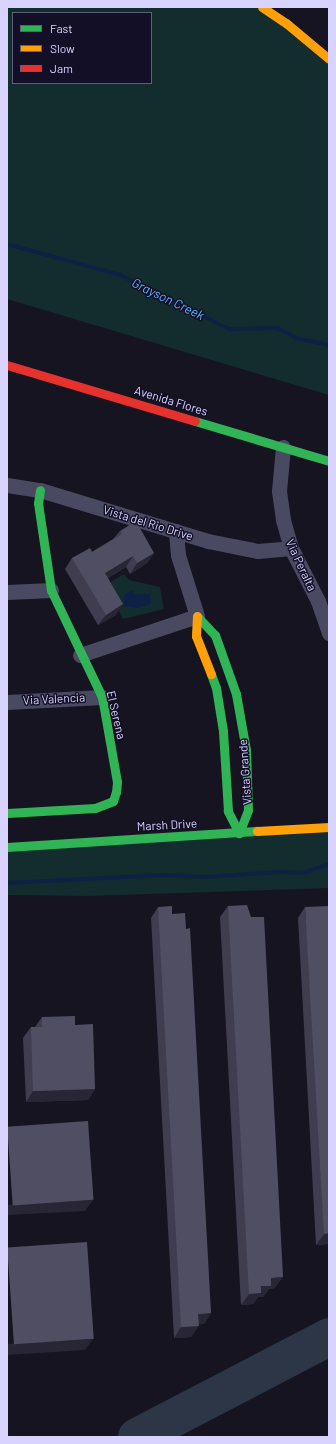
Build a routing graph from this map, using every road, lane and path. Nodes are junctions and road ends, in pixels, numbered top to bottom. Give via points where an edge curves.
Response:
1 (262, 7) edge
2 (329, 60) edge
3 (7, 365) edge
4 (283, 447) junction
5 (329, 461) edge
6 (7, 485) edge
7 (40, 490) junction
8 (176, 531) junction
9 (291, 548) junction
10 (51, 590) junction
11 (7, 592) edge
12 (197, 616) junction
13 (329, 633) edge
14 (80, 655) junction
15 (102, 697) junction
16 (7, 702) edge
17 (7, 813) edge
18 (329, 827) edge
19 (239, 833) junction
20 (7, 847) edge

1 - 2 main road via 286,23
3 - 4 main road, Avenida Flores
4 - 5 main road, Avenida Flores
4 - 9 street, Via Peralta via 279,491
6 - 7 street, Vista del Rio Drive
7 - 8 street, Vista del Rio Drive
7 - 10 main road, El Serena via 38,503
8 - 9 street, Vista del Rio Drive via 208,541 258,551
8 - 12 street, Vista Grande via 178,555
9 - 13 street, Via Peralta via 318,601
10 - 11 street
10 - 14 main road, El Serena
12 - 14 street
12 - 19 main road, Vista Grande via 196,636 216,688 223,731 228,811
12 - 19 main road, Vista Grande via 215,635 236,694 246,750 248,810
14 - 15 main road, El Serena
15 - 16 street, Via Valencia
15 - 17 main road, El Serena via 117,782 113,801 95,808
18 - 19 main road, Marsh Drive
19 - 20 main road, Marsh Drive

